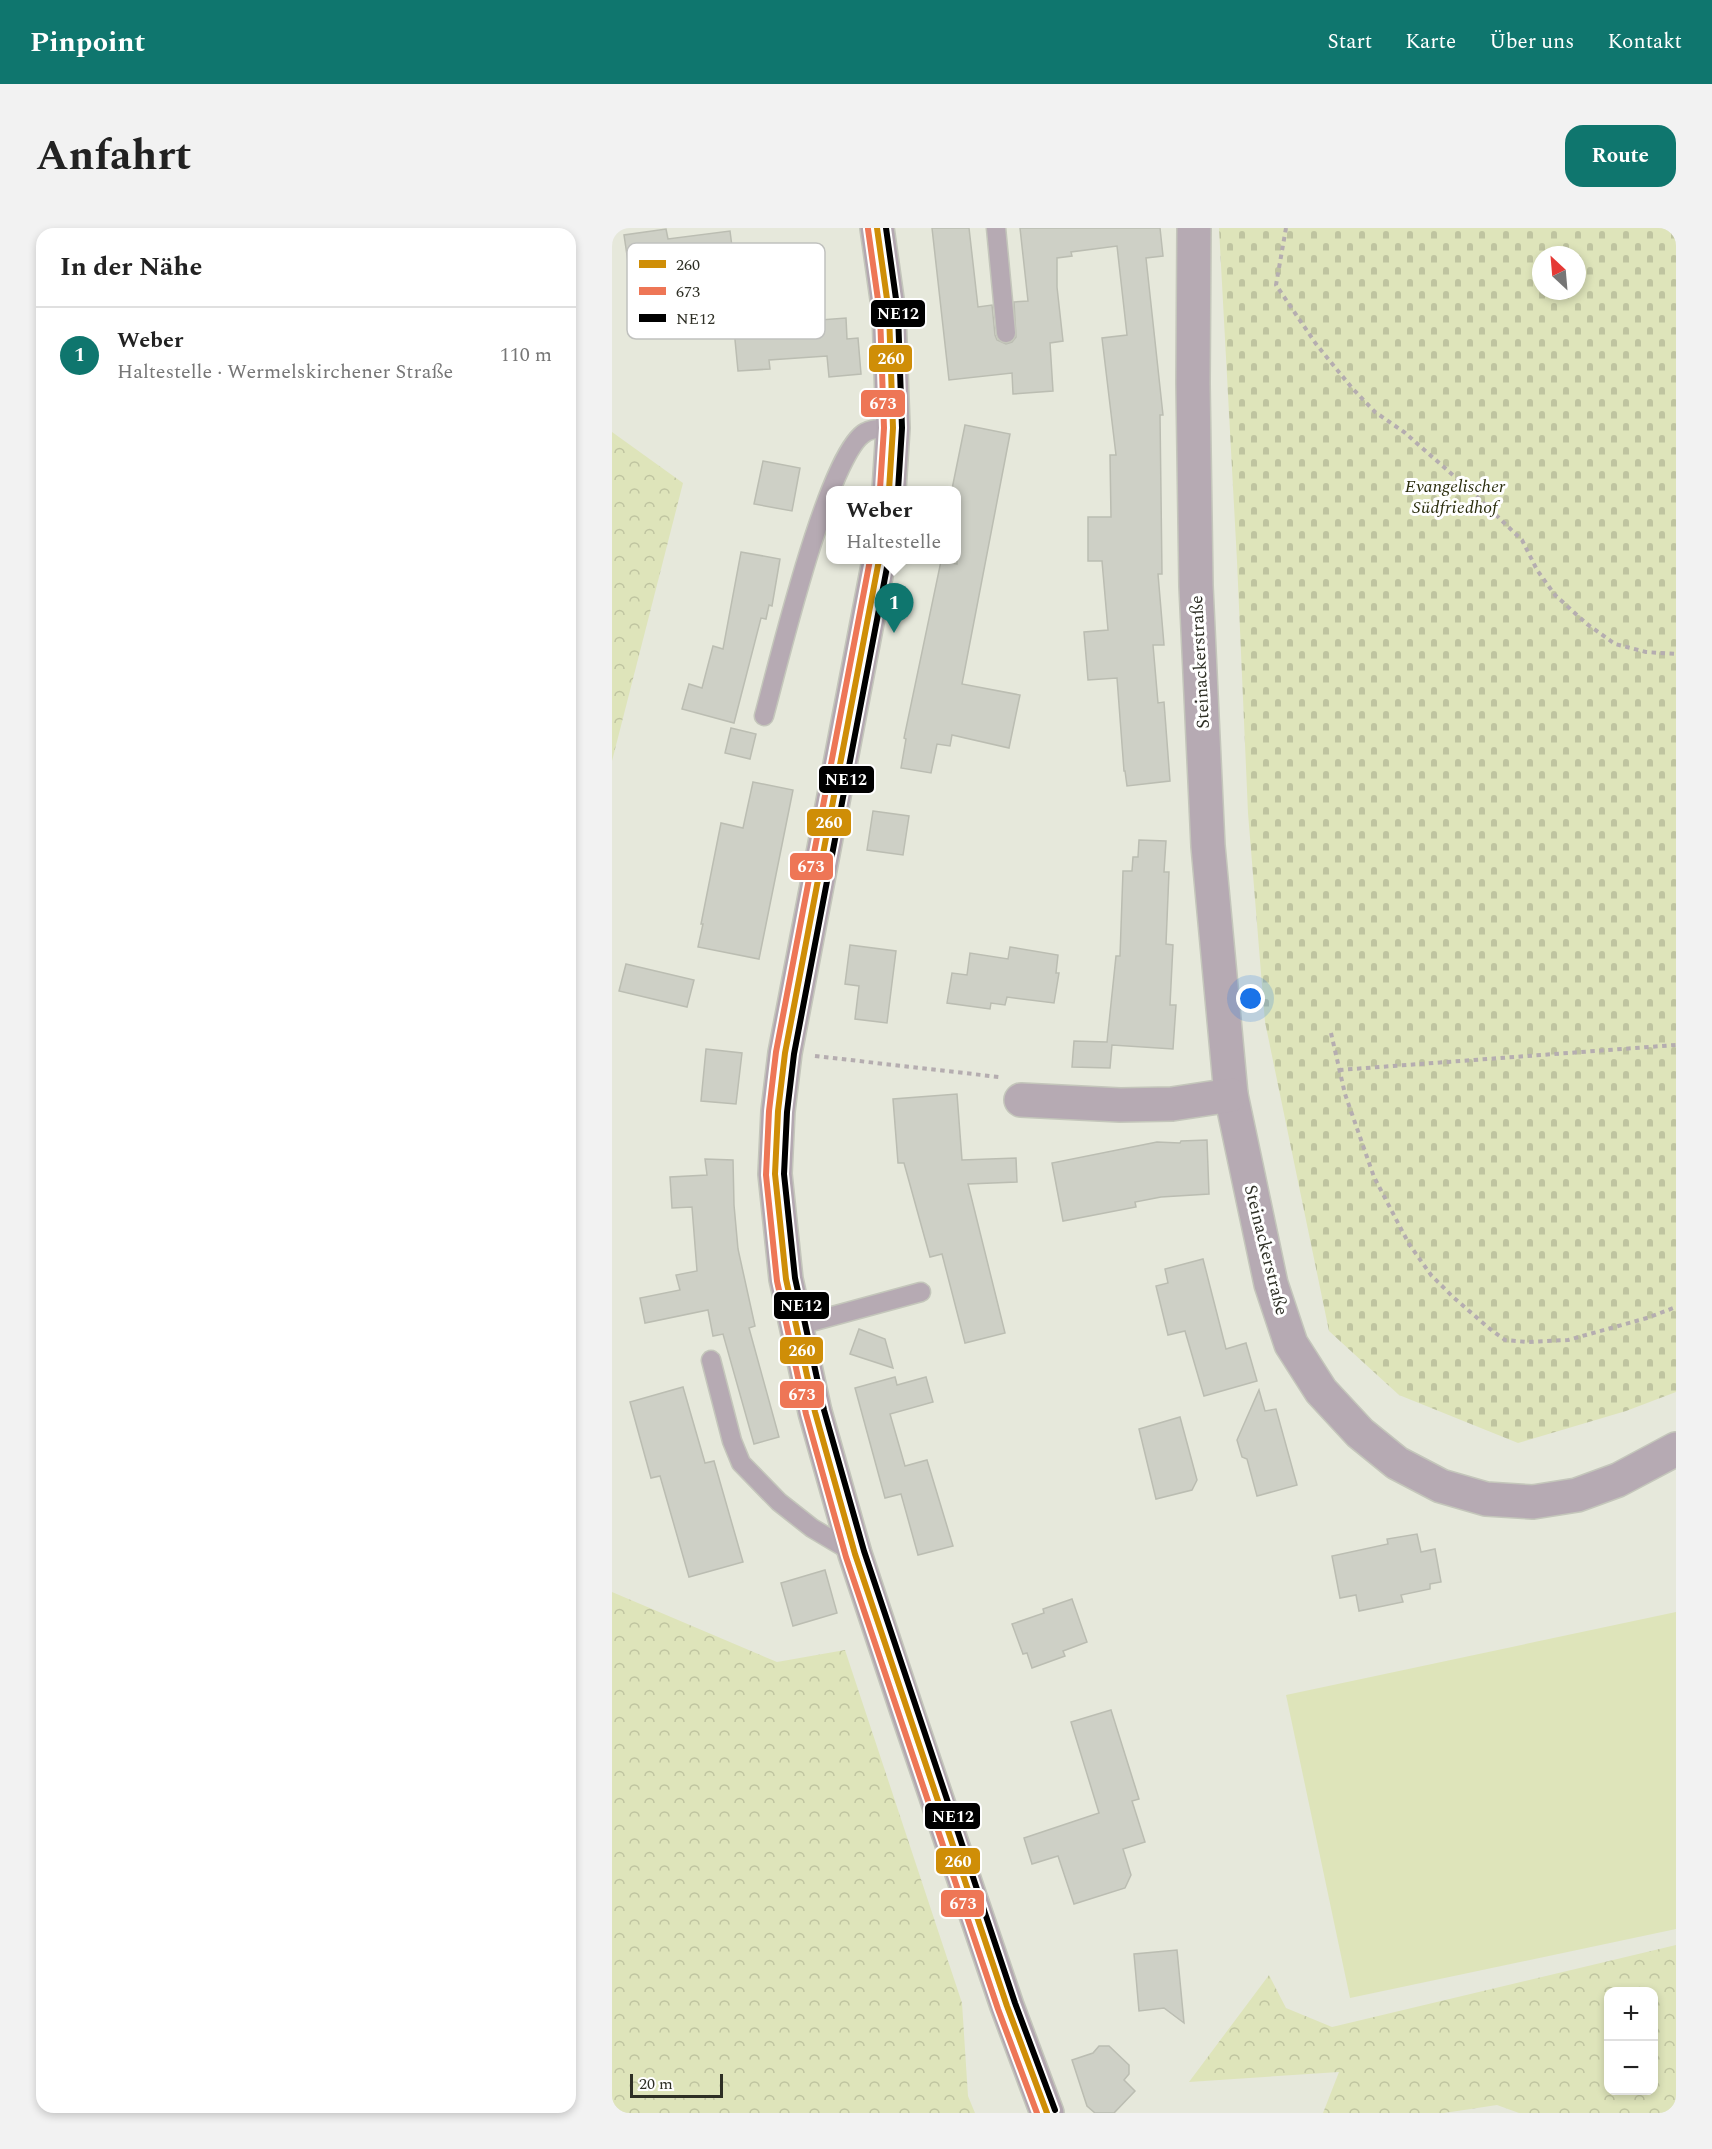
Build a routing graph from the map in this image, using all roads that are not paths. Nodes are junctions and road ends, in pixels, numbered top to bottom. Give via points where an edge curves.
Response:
1 (877, 228) edge
2 (996, 228) edge
3 (1194, 228) edge
4 (1006, 333) dead end
5 (893, 428) junction
6 (833, 486) edge
7 (890, 486) edge
8 (826, 501) edge
9 (878, 564) edge
10 (764, 716) dead end
11 (1231, 1095) junction
12 (1021, 1100) dead end
13 (921, 1292) dead end
14 (796, 1326) junction
15 (711, 1360) dead end
16 (1676, 1449) edge
17 (855, 1554) junction
18 (1047, 2113) edge

1 - 5 main road via 889,313
2 - 4 lane
3 - 11 street, Steinackerstraße via 1197,598 1208,846
5 - 6 lane via 866,432 854,444
5 - 7 main road
8 - 10 lane
9 - 14 main road via 785,1053 778,1111 775,1174 786,1279
11 - 12 street via 1172,1104
11 - 16 street, Steinackerstraße via 1271,1284 1291,1344 1321,1391 1360,1433 1397,1463 1441,1486 1486,1499 1533,1502 1577,1495 1618,1480
13 - 14 lane
14 - 17 main road via 814,1412
15 - 17 lane via 741,1463 804,1522
17 - 18 main road via 1007,2006

